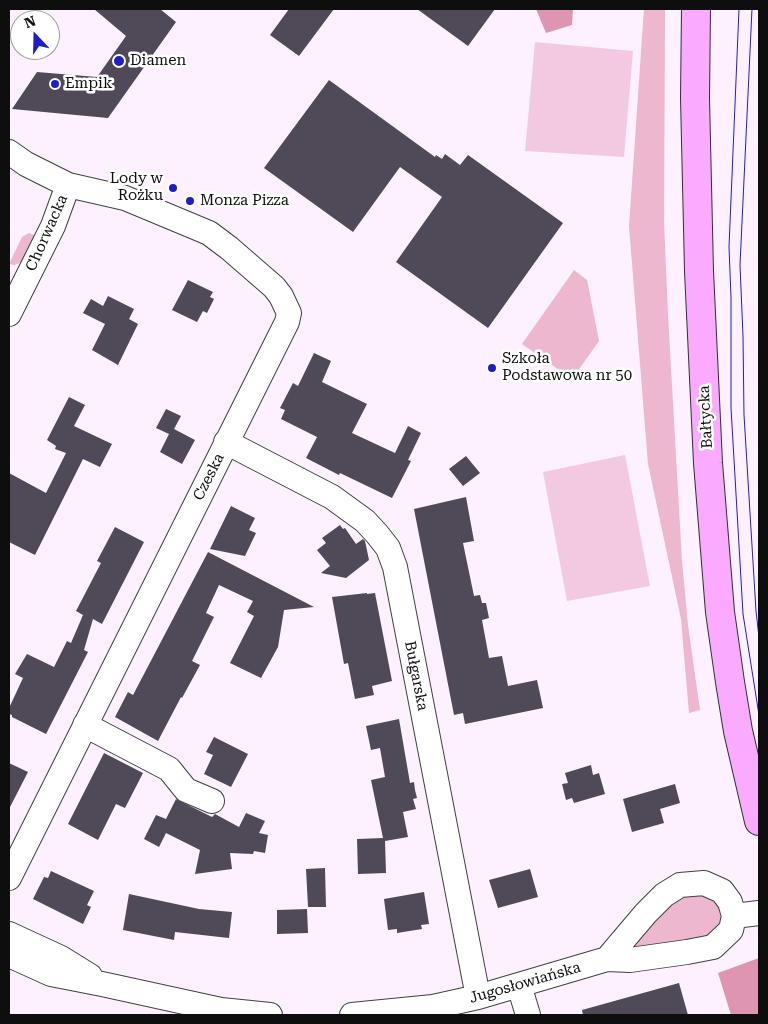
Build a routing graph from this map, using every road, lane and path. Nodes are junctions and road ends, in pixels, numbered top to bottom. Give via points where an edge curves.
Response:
1 (696, 9) edge
2 (9, 152) edge
3 (68, 185) junction
4 (9, 314) edge
5 (226, 442) junction
6 (85, 725) junction
7 (212, 801) dead end
8 (759, 821) edge
9 (9, 878) edge
10 (759, 913) edge
11 (734, 916) junction
12 (9, 934) edge
13 (9, 955) edge
14 (607, 959) junction
15 (102, 984) junction
16 (519, 985) junction
17 (478, 997) junction
18 (270, 1015) edge
19 (352, 1015) edge
20 (528, 1015) edge

1 - 8 main road, Bałtycka via 699,271 709,473 720,612 730,682
2 - 3 street, Chorwacka
3 - 4 street, Chorwacka via 53,226
3 - 5 street, Czeska via 125,198 209,234 281,296 288,313 287,322
5 - 6 street, Czeska
5 - 17 street, Bułgarska via 332,497 365,521 388,548 395,567
6 - 7 street via 169,768 186,790
6 - 9 street, Czeska
10 - 11 street
11 - 14 street, Jugosłowiańska via 731,930 714,947 630,960
11 - 14 street via 722,891 704,883 680,885 646,913
12 - 15 street via 61,958
13 - 15 street via 50,974
14 - 16 street, Jugosłowiańska
15 - 18 street via 221,1010
16 - 17 street, Jugosłowiańska
16 - 20 street
17 - 19 street, Jugosłowiańska via 433,1007

